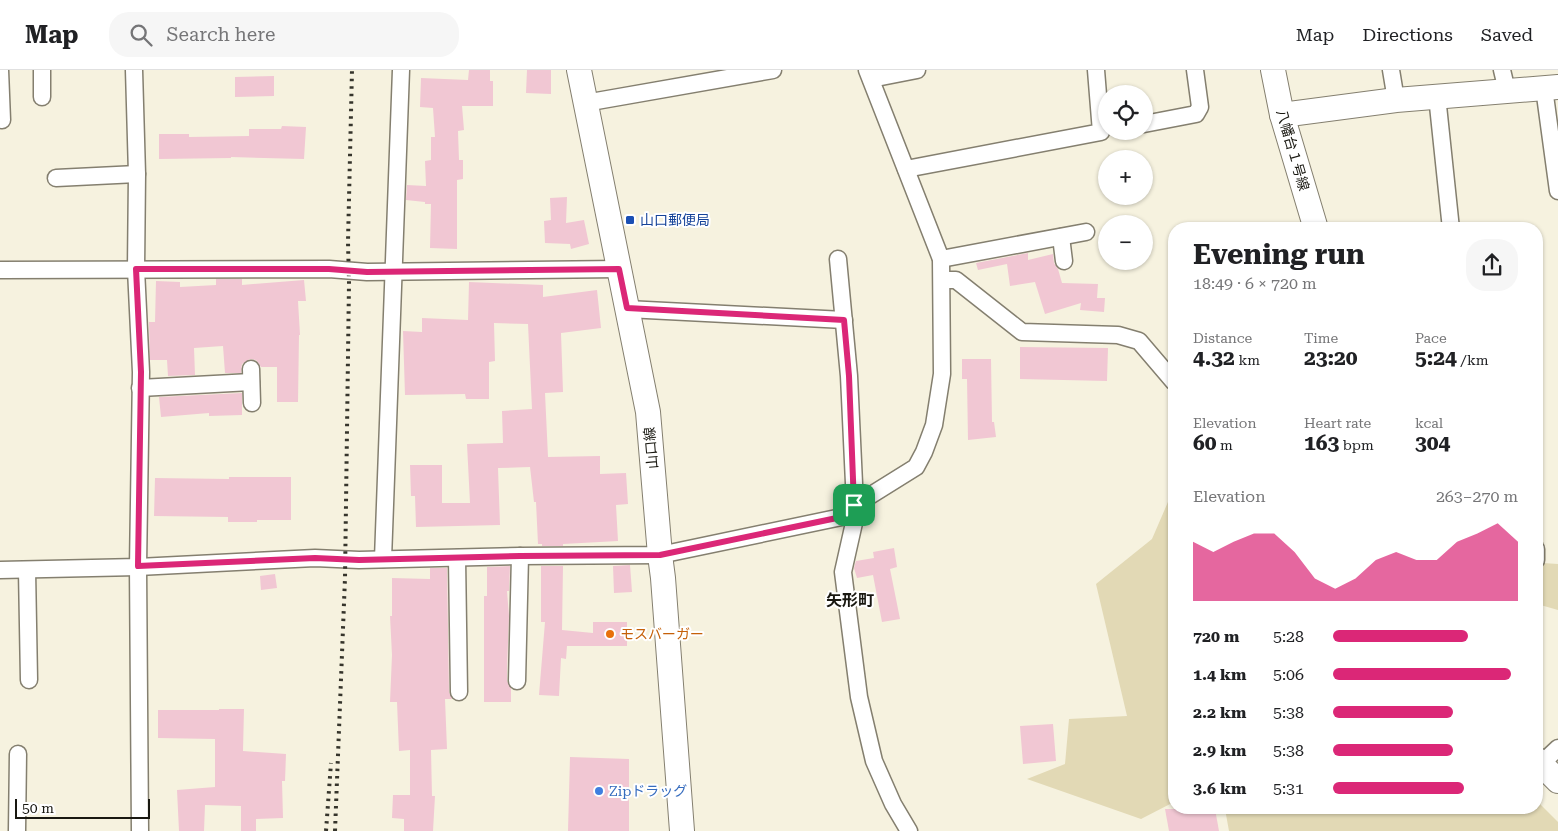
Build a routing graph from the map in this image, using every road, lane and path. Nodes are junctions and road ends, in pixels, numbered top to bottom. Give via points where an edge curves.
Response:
1 (0, 70) edge
2 (42, 70) edge
3 (134, 70) edge
4 (401, 70) edge
5 (579, 70) edge
6 (773, 70) edge
7 (918, 70) edge
8 (1096, 70) edge
9 (1194, 70) edge
10 (1273, 70) edge
11 (1391, 70) edge
12 (869, 74) edge
13 (1504, 80) edge
14 (1098, 86) edge
15 (1551, 87) edge
16 (1437, 96) junction
17 (42, 97) dead end
18 (1396, 100) junction
19 (585, 103) junction
20 (1282, 115) junction
21 (2, 120) dead end
22 (1153, 122) edge
23 (1098, 133) edge
24 (906, 170) junction
25 (137, 174) junction
26 (56, 178) dead end
27 (1558, 191) edge
28 (1314, 222) edge
29 (1450, 222) edge
30 (1086, 232) dead end
31 (1061, 237) junction
32 (838, 259) dead end
33 (941, 259) junction
34 (1064, 262) dead end
35 (136, 269) junction
36 (619, 269) junction
37 (0, 270) edge
38 (395, 272) junction
39 (942, 280) junction
40 (627, 308) junction
41 (844, 320) junction
42 (1168, 375) edge
43 (140, 388) junction
44 (252, 403) dead end
45 (856, 509) junction
46 (660, 555) junction
47 (520, 556) junction
48 (457, 558) junction
49 (383, 559) junction
50 (138, 566) junction
51 (0, 570) edge
52 (27, 570) junction
53 (29, 680) dead end
54 (517, 681) dead end
55 (459, 692) dead end
56 (1558, 748) edge
57 (18, 754) dead end
58 (1545, 768) edge
59 (17, 831) edge
60 (140, 831) edge
61 (682, 831) edge
62 (909, 831) edge

1 - 21 street
2 - 17 street
3 - 25 street
4 - 38 street
5 - 19 street, 山口線
6 - 19 street
7 - 12 street
8 - 14 street
9 - 22 street via 1200,107 1196,114
10 - 20 street, 八幡台１号線
11 - 18 street
12 - 24 street
13 - 15 street
13 - 16 street
15 - 27 street
16 - 18 street
16 - 29 street
18 - 20 street
19 - 36 street, 山口線
20 - 28 street, 八幡台１号線
23 - 24 street
24 - 33 street
25 - 26 street
25 - 35 street
30 - 31 street
31 - 33 street
31 - 34 street
32 - 41 street
33 - 39 street
35 - 37 street
35 - 38 street
35 - 43 street
36 - 38 street
36 - 40 street, 山口線
38 - 49 street
39 - 42 street via 956,280 1022,332 1118,335 1139,341
39 - 45 street via 942,374 934,425 924,452 916,467
40 - 41 street
40 - 46 street, 山口線 via 648,412
41 - 45 street
43 - 44 street via 251,376
43 - 50 street
45 - 46 street
45 - 62 street via 843,572 859,697 874,761
46 - 47 street
46 - 61 street, 山口線
47 - 48 street
47 - 54 street via 523,662
48 - 49 street
48 - 55 street via 466,674
49 - 50 street via 315,558
50 - 52 street
50 - 60 street
51 - 52 street
52 - 53 street
56 - 58 street
57 - 59 street

